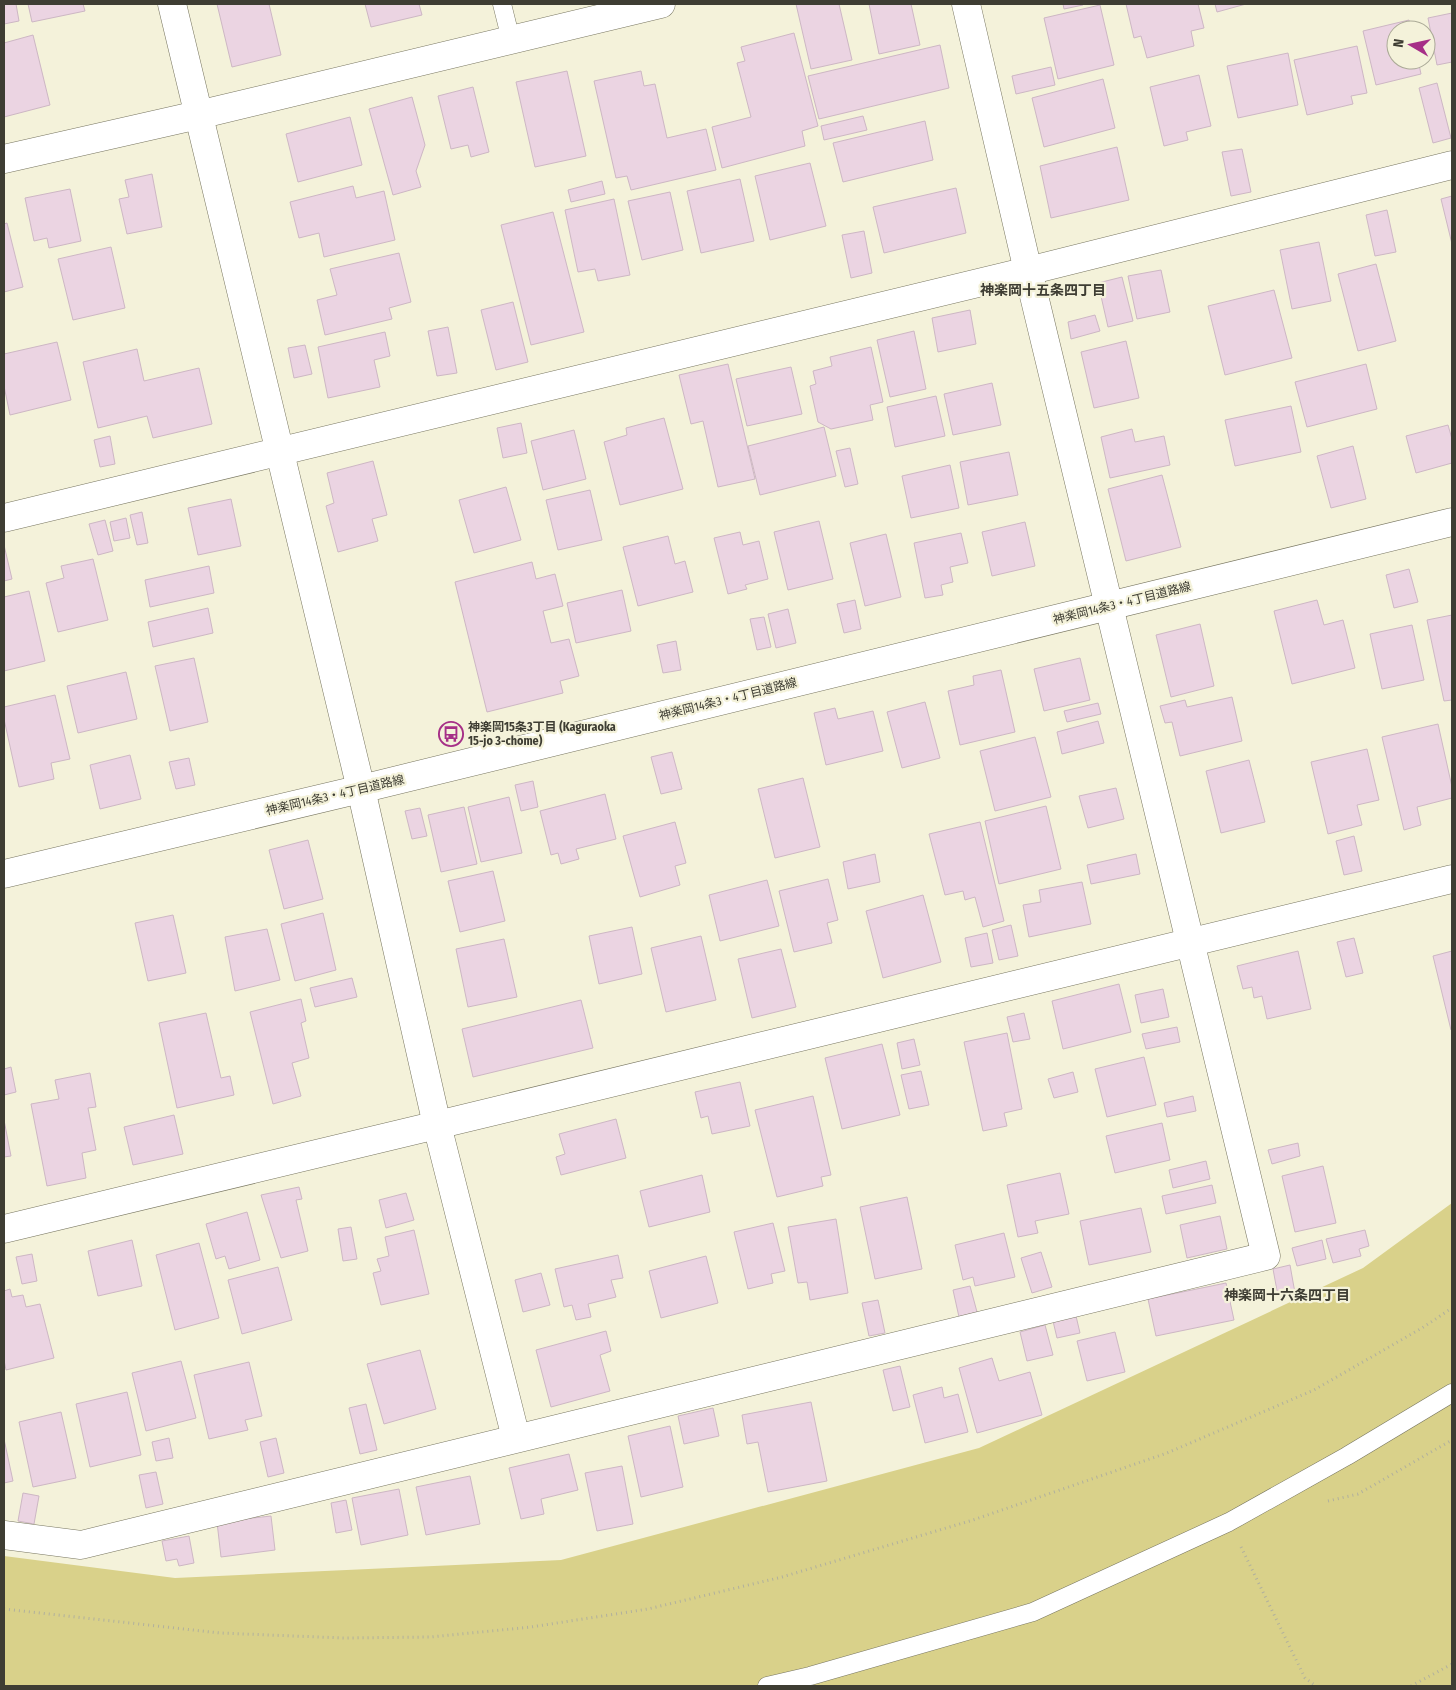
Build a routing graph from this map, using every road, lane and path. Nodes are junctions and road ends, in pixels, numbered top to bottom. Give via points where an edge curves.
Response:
1 (172, 4) edge
2 (502, 4) edge
3 (660, 4) edge
4 (966, 4) edge
5 (511, 40) junction
6 (198, 114) junction
7 (4, 159) edge
8 (1452, 166) edge
9 (1028, 271) junction
10 (280, 451) junction
11 (4, 518) edge
12 (1452, 522) edge
13 (1108, 606) junction
14 (361, 789) junction
15 (4, 874) edge
16 (1452, 879) edge
17 (1190, 942) junction
18 (437, 1125) junction
19 (4, 1229) edge
20 (1452, 1308) edge
21 (1452, 1393) edge
22 (516, 1438) junction
23 (1229, 1522) junction
24 (4, 1535) edge
25 (4, 1610) edge
26 (1452, 1664) edge
27 (767, 1686) edge
28 (1316, 1686) edge
29 (1412, 1686) edge

1 - 6 street
2 - 5 lane
3 - 5 street
4 - 9 street
5 - 6 street
6 - 7 street
6 - 10 street
8 - 9 street
9 - 10 street
9 - 13 street
10 - 11 street
10 - 14 street
12 - 13 street, 神楽岡14条3・4丁目道路線
13 - 14 street, 神楽岡14条3・4丁目道路線
13 - 17 street
14 - 15 street, 神楽岡14条3・4丁目道路線
14 - 18 street
16 - 17 street
17 - 18 street
17 - 22 street via 1266,1256
18 - 19 street
18 - 22 street
20 - 25 path via 1314,1390 1167,1453 973,1520 782,1577 648,1608 495,1631 431,1637 343,1638 220,1633
21 - 23 lane
22 - 24 street via 81,1545
23 - 27 lane via 1033,1612
23 - 28 path via 1305,1678
26 - 29 path

